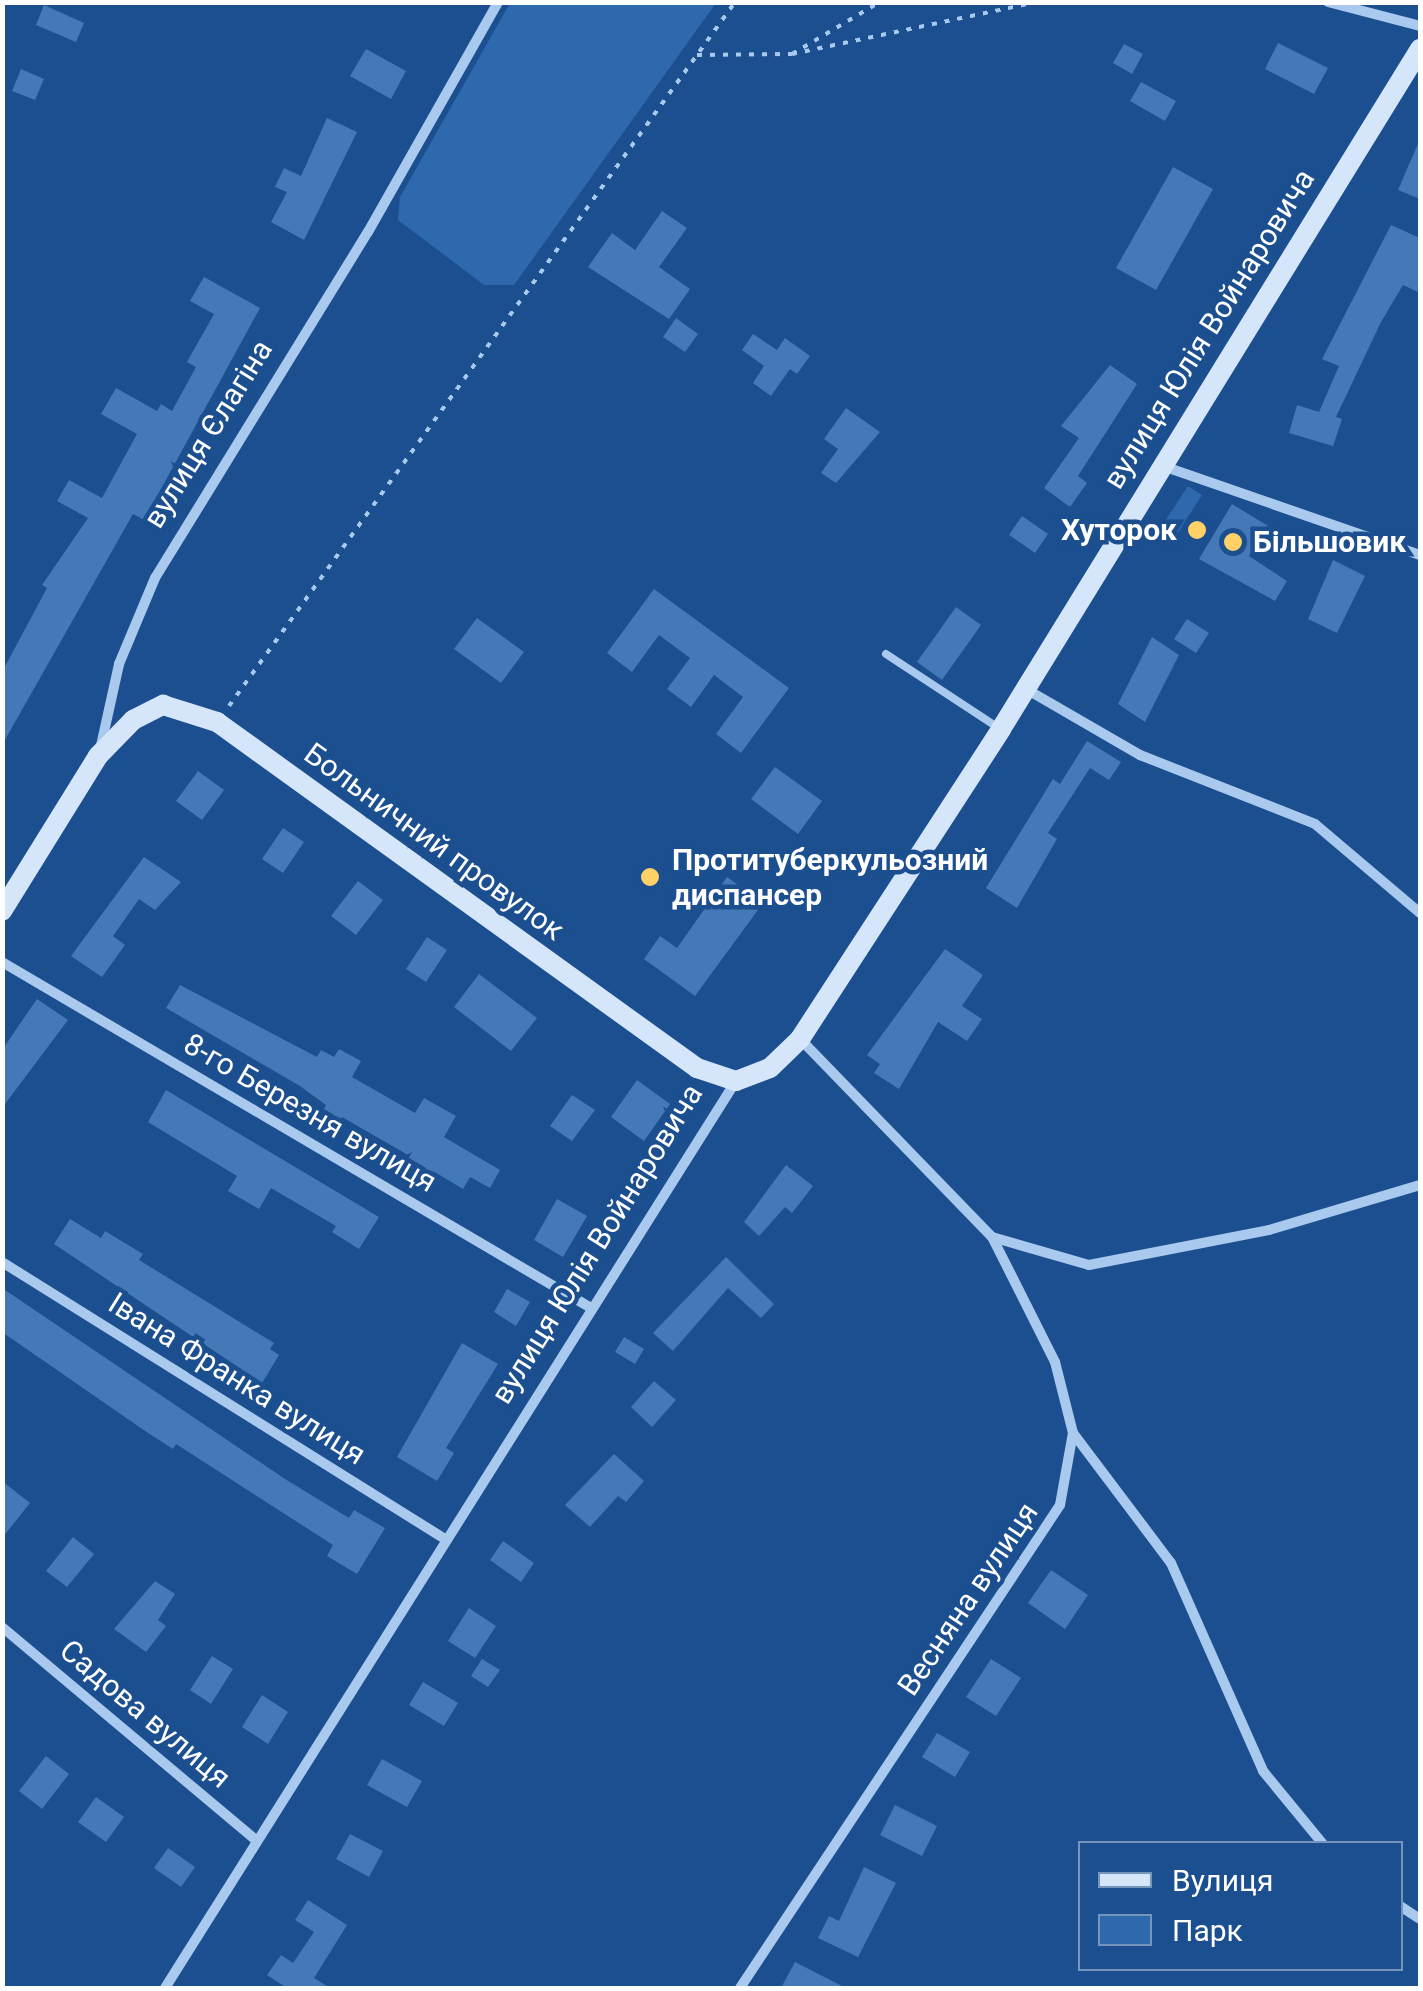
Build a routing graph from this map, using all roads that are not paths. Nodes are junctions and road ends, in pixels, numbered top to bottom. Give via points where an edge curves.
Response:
1 (498, 2) edge
2 (1328, 2) edge
3 (1420, 26) edge
4 (1420, 48) edge
5 (1159, 465) junction
6 (1420, 555) edge
7 (886, 654) dead end
8 (1026, 689) junction
9 (1001, 729) junction
10 (98, 756) junction
11 (2, 911) edge
12 (1420, 913) edge
13 (2, 962) edge
14 (800, 1038) junction
15 (736, 1081) junction
16 (1420, 1185) edge
17 (992, 1237) junction
18 (2, 1262) edge
19 (591, 1308) junction
20 (1072, 1433) junction
21 (445, 1539) junction
22 (2, 1627) edge
23 (255, 1839) junction
24 (1321, 1841) edge
25 (166, 1988) edge
26 (740, 1988) edge

1 - 10 street, вулиця Єлагіна via 368,232 155,578 119,664
2 - 3 street
4 - 5 main road, вулиця Юлія Войнаровича
5 - 6 street
5 - 8 main road, вулиця Юлія Войнаровича
7 - 9 lane
8 - 9 main road, вулиця Юлія Войнаровича
8 - 12 street via 1140,755 1315,824
9 - 14 main road, вулиця Юлія Войнаровича
10 - 11 main road, вулиця Єлагіна
10 - 15 main road, Больничний провулок via 133,720 163,706 218,722 697,1068
13 - 19 street, 8-го Березня вулиця
14 - 15 main road, вулиця Юлія Войнаровича via 770,1068
14 - 17 street, Весняна вулиця
15 - 19 street, вулиця Юлія Войнаровича
16 - 17 street via 1268,1230 1089,1265
17 - 20 street, Весняна вулиця via 1055,1362
18 - 21 street, Івана Франка вулиця
19 - 21 street, вулиця Юлія Войнаровича
20 - 24 street via 1172,1564 1263,1771
20 - 26 street, Весняна вулиця via 1060,1505
21 - 23 street, вулиця Юлія Войнаровича
22 - 23 street, Садова вулиця
23 - 25 street, вулиця Юлія Войнаровича

